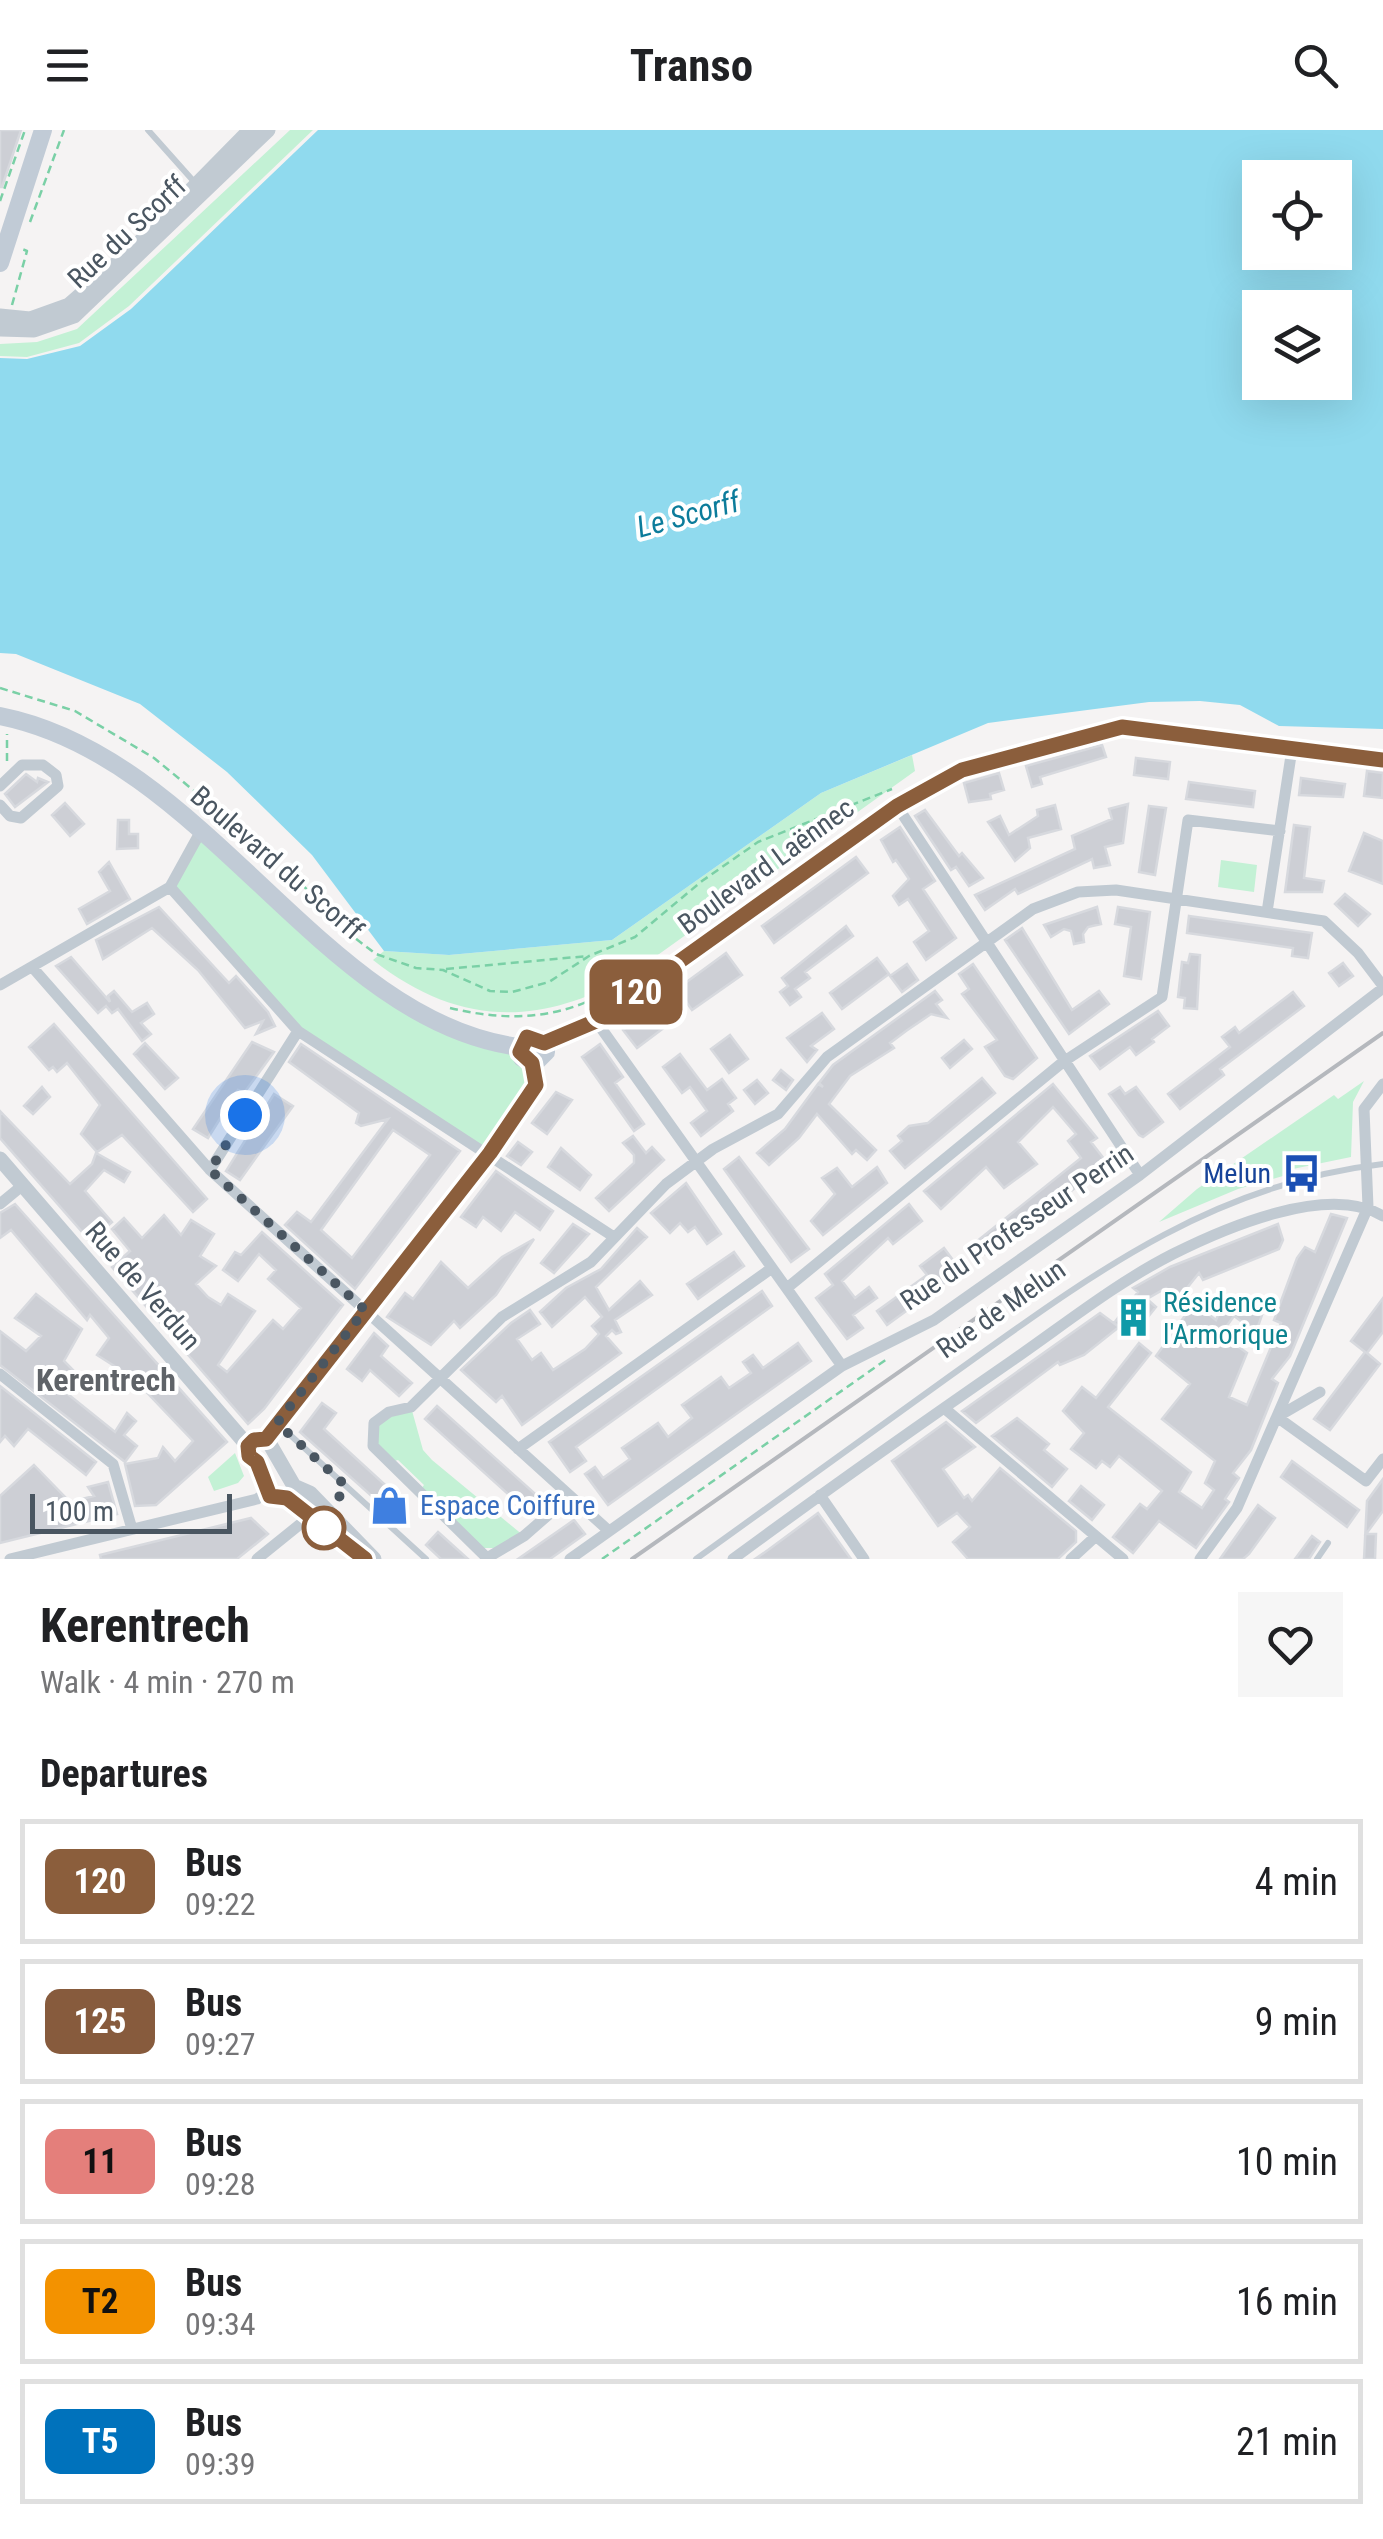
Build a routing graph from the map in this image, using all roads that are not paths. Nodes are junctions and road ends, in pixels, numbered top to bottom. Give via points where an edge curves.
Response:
1 (43, 130) edge
2 (148, 130) edge
3 (250, 130) edge
4 (268, 130) edge
5 (201, 189) junction
6 (0, 263) edge
7 (0, 316) edge
8 (0, 330) edge
9 (0, 716) edge
10 (1292, 748) junction
11 (1383, 760) edge
12 (0, 786) edge
13 (893, 796) junction
14 (0, 805) edge
15 (202, 829) junction
16 (1280, 832) junction
17 (170, 888) junction
18 (1176, 899) junction
19 (1267, 912) junction
20 (986, 943) junction
21 (32, 968) junction
22 (1, 982) edge
23 (1383, 987) edge
24 (596, 1021) junction
25 (298, 1032) junction
26 (544, 1043) junction
27 (520, 1047) junction
28 (1063, 1062) junction
29 (532, 1063) junction
30 (1383, 1084) edge
31 (490, 1153) junction
32 (0, 1159) edge
33 (696, 1162) junction
34 (1383, 1164) edge
35 (1368, 1166) junction
36 (210, 1170) junction
37 (1140, 1175) junction
38 (23, 1185) junction
39 (0, 1204) edge
40 (1368, 1207) junction
41 (1383, 1216) edge
42 (614, 1237) junction
43 (772, 1268) junction
44 (786, 1288) junction
45 (365, 1310) junction
46 (842, 1366) junction
47 (0, 1374) edge
48 (439, 1376) junction
49 (1320, 1392) dead end
50 (944, 1408) junction
51 (1277, 1416) junction
52 (277, 1423) junction
53 (269, 1445) junction
54 (248, 1446) junction
55 (518, 1449) junction
56 (1383, 1459) edge
57 (257, 1462) junction
58 (282, 1473) junction
59 (267, 1490) junction
60 (290, 1492) junction
61 (820, 1495) junction
62 (570, 1496) junction
63 (309, 1517) junction
64 (132, 1529) junction
65 (609, 1531) junction
66 (1095, 1536) junction
67 (1328, 1543) dead end
68 (10, 1559) edge
69 (256, 1559) edge
70 (365, 1559) edge
71 (374, 1559) edge
72 (426, 1559) edge
73 (570, 1559) edge
74 (696, 1559) edge
75 (733, 1559) edge
76 (864, 1559) edge
77 (1071, 1559) edge
78 (1124, 1559) edge
79 (1200, 1559) edge
80 (1317, 1559) edge

1 - 6 main road via 17,238
2 - 5 lane
3 - 5 street, Rue du Scorff
4 - 5 street, Rue du Scorff
5 - 7 street, Rue du Scorff via 69,305 30,319
5 - 8 street, Rue du Scorff via 74,316 34,330
9 - 15 main road, Boulevard du Scorff via 80,742
10 - 11 main road, Boulevard Laënnec
10 - 13 main road, Boulevard Laënnec via 1122,727
10 - 16 street
12 - 14 street via 22,765 43,765 56,774 58,786 21,818
13 - 20 street
13 - 24 main road, Boulevard Laënnec
15 - 17 street
15 - 27 main road, Boulevard du Scorff via 390,994 484,1042
16 - 18 street via 1188,820
16 - 19 street
17 - 21 street
17 - 25 street
18 - 19 street
18 - 20 street via 1078,892 1033,909
18 - 28 street via 1162,997
19 - 23 street via 1324,921
20 - 28 street
20 - 33 street via 827,1057 778,1114
21 - 22 street
21 - 36 street
23 - 37 street, Rue du Professeur Perrin
24 - 26 main road, Boulevard Laënnec
24 - 33 street
25 - 31 street
25 - 36 street
26 - 27 main road via 527,1037
26 - 29 main road via 544,1056
27 - 29 main road
28 - 37 street
28 - 44 street
29 - 31 street via 536,1085
30 - 35 street via 1364,1110
31 - 42 street
31 - 45 street
32 - 38 street, Rue de Verdun
33 - 42 street
33 - 43 street
34 - 35 lane, Rue de Melun
35 - 40 street
35 - 74 lane, Rue de Melun via 1242,1198 1122,1256
36 - 45 street
37 - 46 street, Rue du Professeur Perrin via 934,1320
38 - 39 street
38 - 54 street, Rue de Verdun
40 - 41 street
40 - 50 street, Rue de Melun via 1321,1204 1183,1249
40 - 51 street
42 - 48 street via 591,1262 502,1317
43 - 44 street
43 - 55 street
44 - 46 street
45 - 48 street
45 - 52 street
46 - 65 street, Rue du Professeur Perrin
47 - 64 street via 113,1464
48 - 55 street
48 - 62 street via 411,1407 374,1423 373,1446 487,1558
49 - 51 street
50 - 61 street, Rue de Melun
50 - 66 street
51 - 56 street via 1366,1481
51 - 79 street via 1237,1508
52 - 53 street
52 - 72 lane
53 - 54 street via 254,1440
53 - 57 street via 268,1460
53 - 58 street
54 - 57 street
55 - 62 street
57 - 59 street
58 - 59 street via 271,1476
58 - 60 street
59 - 60 street via 274,1499
59 - 64 street
60 - 63 street
60 - 71 street via 310,1494
61 - 75 street, Rue de Melun
61 - 76 street
62 - 65 street
63 - 69 street
63 - 70 street
64 - 68 street
65 - 73 street, Rue du Professeur Perrin
66 - 77 street
66 - 78 street
67 - 80 lane

